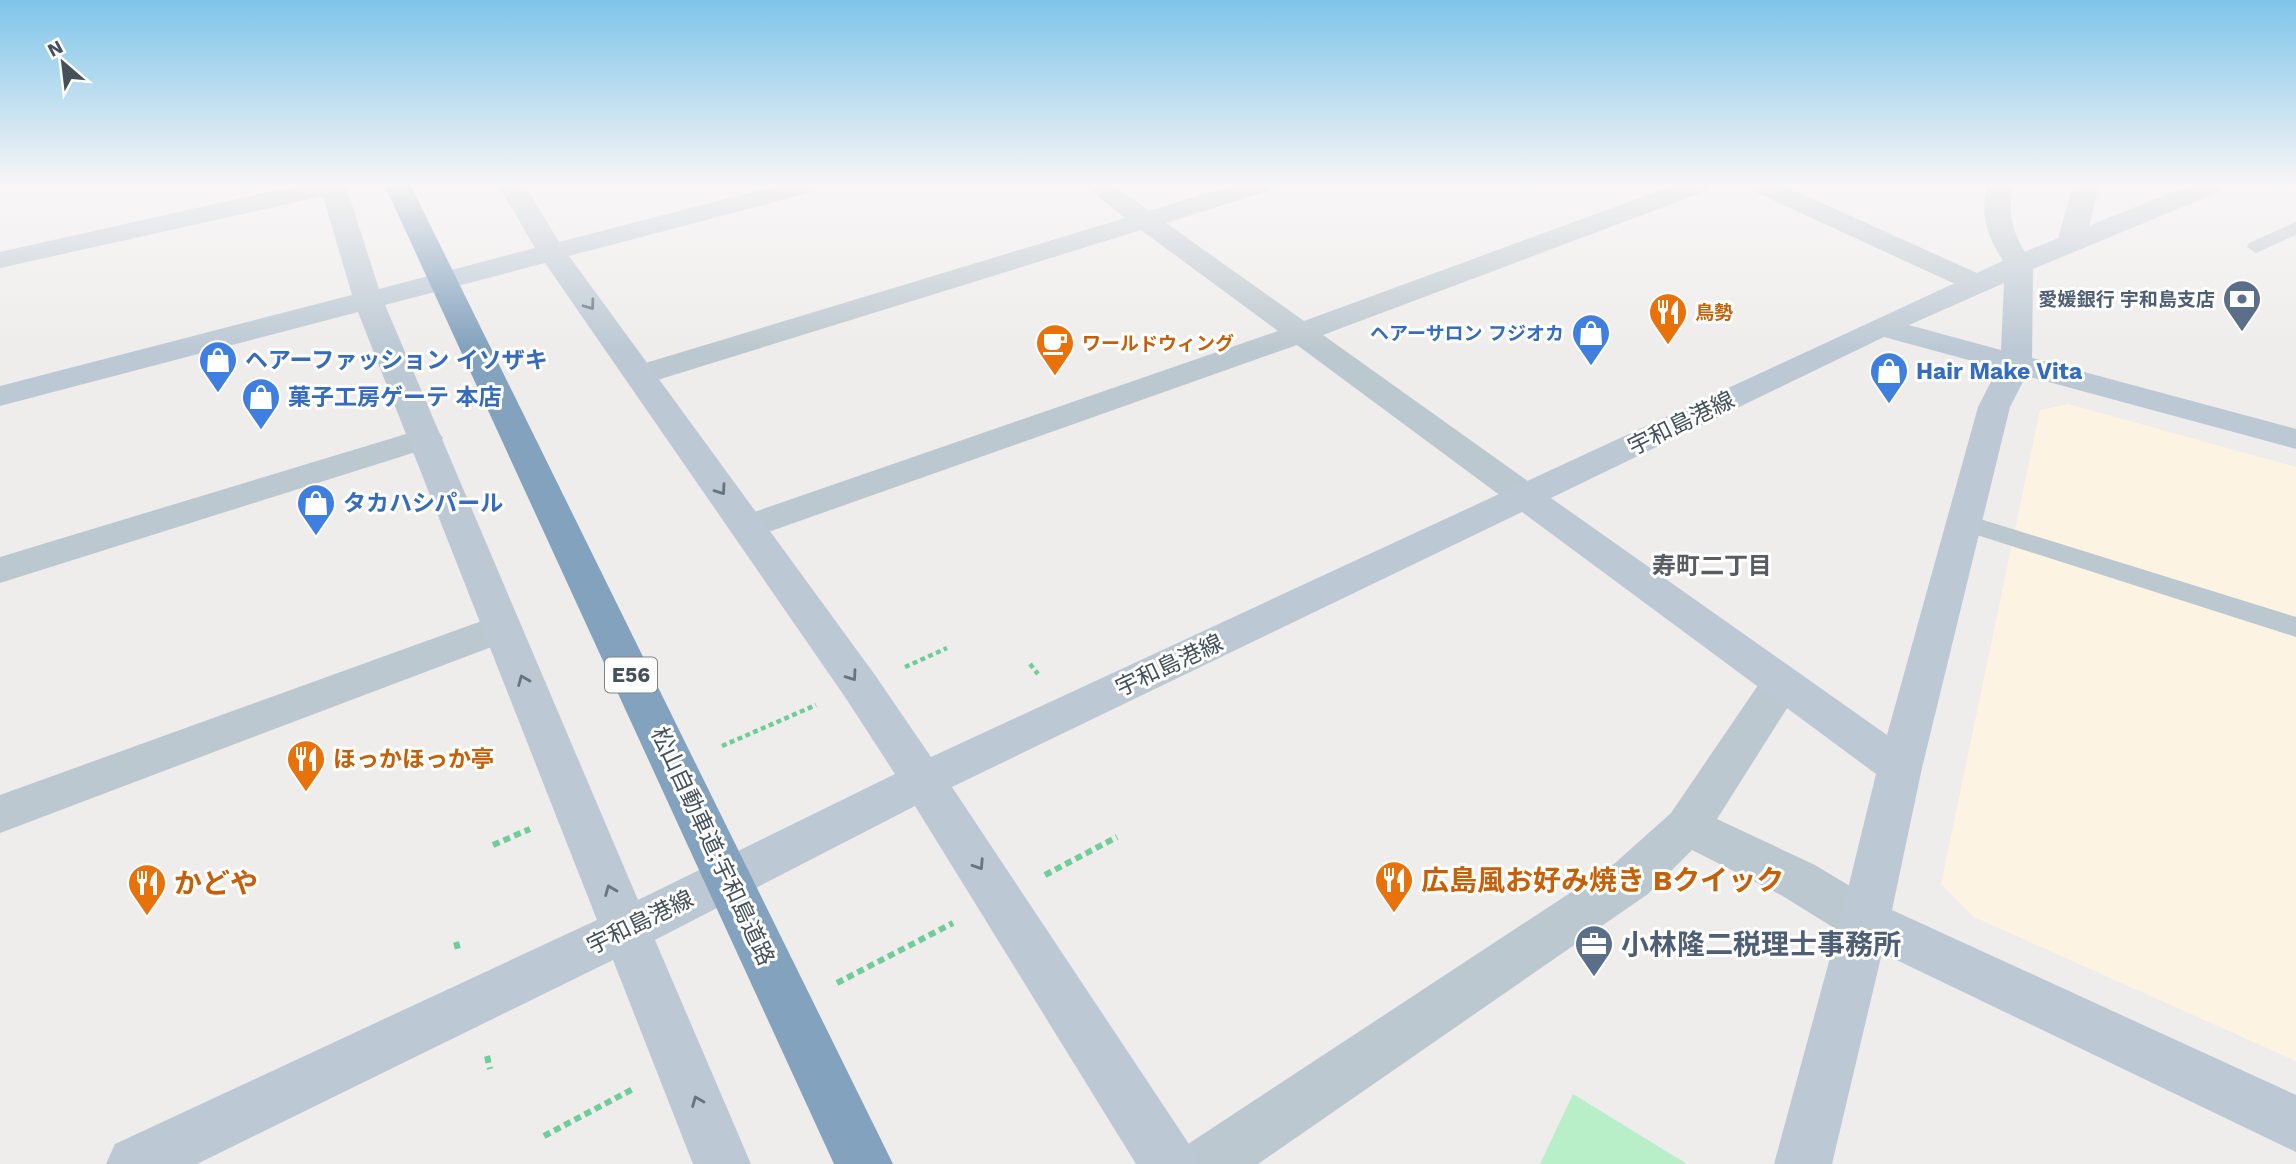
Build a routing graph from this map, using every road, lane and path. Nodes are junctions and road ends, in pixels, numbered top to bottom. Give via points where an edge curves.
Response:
1 (88, 240) edge
2 (349, 240) edge
3 (424, 240) edge
4 (544, 240) edge
5 (600, 240) edge
6 (1082, 240) edge
7 (1172, 240) edge
8 (1552, 240) edge
9 (1882, 240) edge
10 (2004, 240) edge
11 (2075, 240) edge
12 (2270, 240) edge
13 (2071, 242) joint
14 (2256, 247) dead end
15 (552, 253) junction
16 (0, 260) edge
17 (2019, 264) junction
18 (1978, 284) junction
19 (368, 300) junction
20 (1881, 327) junction
21 (1301, 334) junction
22 (2016, 364) junction
23 (640, 375) junction
24 (0, 396) edge
25 (426, 438) junction
26 (2296, 439) edge
27 (1526, 497) junction
28 (1964, 522) junction
29 (747, 527) junction
30 (0, 570) edge
31 (2296, 627) edge
32 (501, 628) junction
33 (1782, 683) junction
34 (1899, 768) junction
35 (923, 781) junction
36 (0, 814) edge
37 (1687, 826) junction
38 (1865, 921) junction
39 (626, 930) junction
40 (2296, 1124) edge
41 (135, 1164) edge
42 (722, 1164) edge
43 (864, 1164) edge
44 (1169, 1164) edge
45 (1208, 1164) edge
46 (1803, 1164) edge

1 - 16 street
2 - 19 street
3 - 43 highway, 松山自動車道;宇和島道路 / E56
4 - 15 street
5 - 15 street
6 - 23 street
7 - 21 street
8 - 21 street
9 - 18 street
10 - 17 street
11 - 13 street, 宇和島港線
12 - 14 lane
13 - 17 street, 宇和島港線
15 - 19 street
15 -> 23 street
17 - 18 street, 宇和島港線
17 - 22 street
18 - 20 street, 宇和島港線
19 - 24 street
19 - 25 street
20 - 22 street
20 - 27 street, 宇和島港線
21 - 27 street
21 - 29 street
22 - 26 street
22 - 28 street via 1994,407
23 -> 29 street
25 - 30 street
25 - 32 street
27 - 33 street
27 - 35 street, 宇和島港線
28 - 31 lane
28 - 34 street
29 -> 35 street
32 - 36 street
39 -> 32 street
33 - 34 street
33 - 37 street
34 - 38 street
35 - 39 street, 宇和島港線
35 -> 44 street
37 - 38 street via 1798,880
37 - 45 street via 1631,879
38 - 40 street
38 - 46 street
39 - 41 street, 宇和島港線
42 -> 39 street

